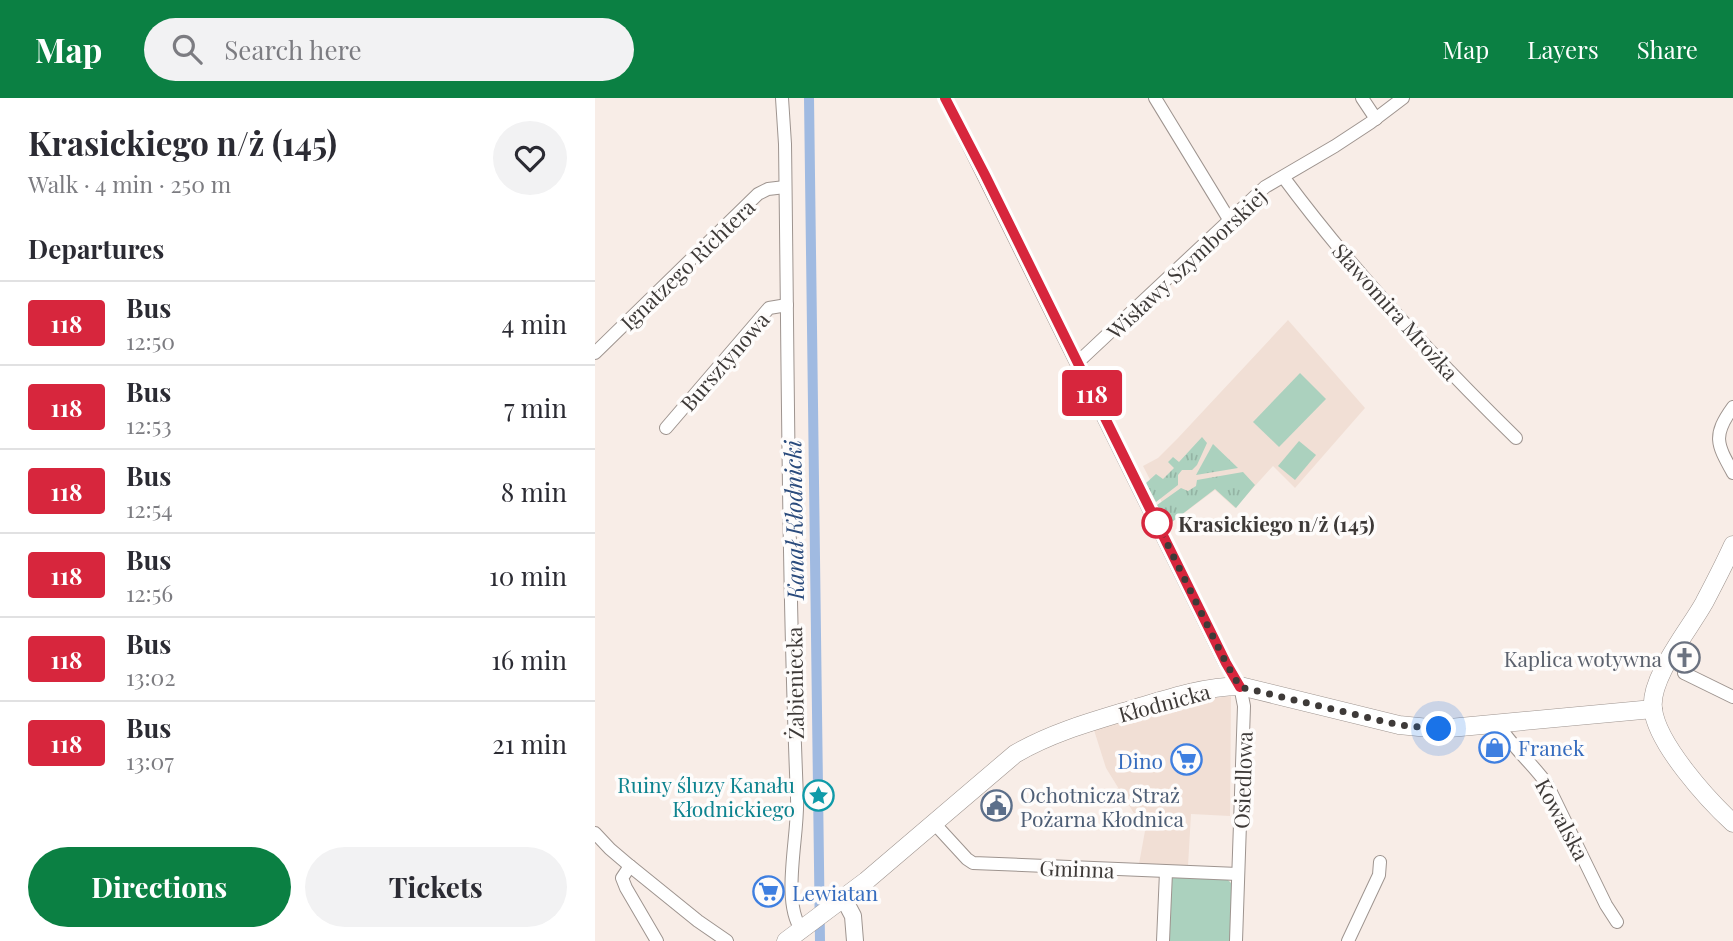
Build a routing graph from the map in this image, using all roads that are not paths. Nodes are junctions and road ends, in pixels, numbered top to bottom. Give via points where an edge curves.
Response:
1 (782, 98) edge
2 (945, 98) edge
3 (1156, 98) edge
4 (1362, 98) edge
5 (1403, 98) edge
6 (1376, 119) junction
7 (1284, 178) junction
8 (785, 187) junction
9 (1230, 221) junction
10 (787, 305) junction
11 (595, 353) edge
12 (1077, 363) junction
13 (1733, 407) edge
14 (666, 428) dead end
15 (1516, 438) dead end
16 (1733, 473) edge
17 (1733, 545) edge
18 (1684, 673) dead end
19 (1240, 687) junction
20 (1733, 697) edge
21 (1653, 709) junction
22 (1498, 724) junction
23 (933, 822) junction
24 (1733, 823) edge
25 (595, 832) edge
26 (1380, 862) dead end
27 (630, 866) junction
28 (1166, 872) junction
29 (1238, 874) junction
30 (842, 897) junction
31 (1617, 922) dead end
32 (804, 927) junction
33 (657, 941) edge
34 (727, 941) edge
35 (786, 941) edge
36 (855, 941) edge
37 (1163, 941) edge
38 (1235, 941) edge
39 (1347, 941) edge

1 - 8 street, Żabieniecka
2 - 12 street
3 - 9 street
4 - 6 street
5 - 6 street, Wisławy Szymborskiej
6 - 7 street, Wisławy Szymborskiej
7 - 9 street, Wisławy Szymborskiej via 1265,187
7 - 15 street, Sławomira Mrożka via 1418,338
8 - 10 street, Żabieniecka
8 - 11 street, Ignatzego Richtera via 758,194
9 - 12 street, Wisławy Szymborskiej
10 - 14 street, Bursztynowa via 769,308
10 - 32 street, Żabieniecka via 797,804 792,909
12 - 19 street
13 - 16 street via 1718,434
17 - 21 main road via 1658,682
18 - 20 street
19 - 22 main road, Kłodnicka via 1399,725 1447,729
19 - 23 main road, Kłodnicka via 1213,687 1179,695 1034,742 998,766
19 - 29 street, Osiedlowa via 1244,706
21 - 22 main road, Kłodnicka
21 - 24 main road via 1667,746
22 - 31 street, Kowalska via 1546,784
23 - 28 street, Gminna via 974,863
23 - 30 main road, Kłodnicka
25 - 27 street
26 - 39 street via 1379,875
27 - 33 street via 622,878
27 - 34 street
28 - 29 street, Gminna
28 - 37 street
29 - 38 street, Osiedlowa
30 - 32 main road, Kłodnicka
30 - 36 street via 853,916
32 - 35 main road, Kłodnicka

